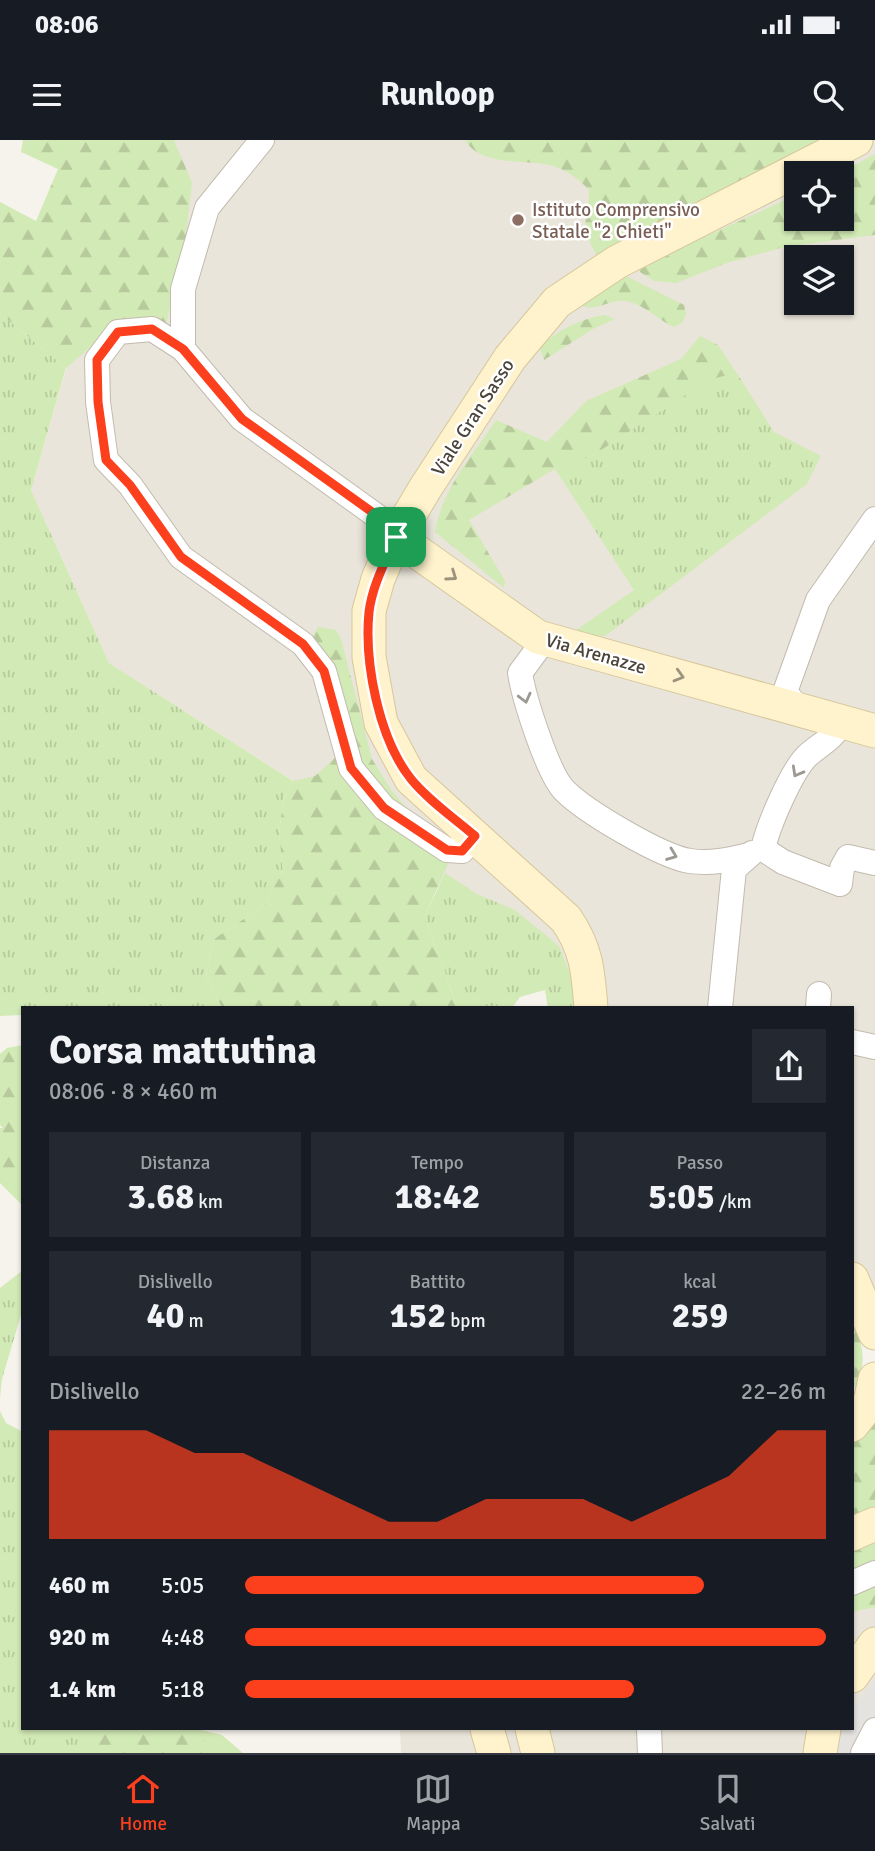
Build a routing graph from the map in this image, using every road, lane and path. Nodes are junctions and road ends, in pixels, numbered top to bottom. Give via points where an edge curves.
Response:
1 (262, 140) edge
2 (856, 140) edge
3 (183, 349) junction
4 (875, 519) edge
5 (396, 537) junction
6 (545, 639) junction
7 (800, 710) junction
8 (841, 722) junction
9 (875, 731) edge
10 (475, 836) junction
11 (755, 852) junction
12 (875, 863) edge
13 (591, 1006) edge
14 (720, 1006) edge
15 (854, 1042) edge
16 (875, 1047) edge
17 (854, 1284) edge
18 (875, 1333) edge
19 (875, 1379) edge
20 (854, 1422) edge
21 (875, 1524) edge
22 (854, 1533) edge
23 (875, 1573) edge
24 (854, 1582) edge
25 (875, 1644) edge
26 (854, 1673) edge
27 (487, 1730) edge
28 (532, 1730) edge
29 (649, 1730) edge
30 (824, 1730) edge
31 (875, 1730) edge
32 (494, 1753) edge
33 (538, 1753) edge
34 (650, 1753) edge
35 (820, 1753) edge
36 (863, 1753) edge

1 - 3 street via 207,208 183,289
2 - 5 main road, Viale Gran Sasso via 586,279 550,309 510,358
3 - 5 street, Via Arenazze via 242,419 386,522
3 - 10 street via 152,329 118,332 97,360 106,460 130,485 181,557 303,644 324,671 351,768 384,808 447,850 462,851
4 - 7 street via 818,600 785,692
5 -> 6 main road, Via Arenazze
5 - 10 main road, Viale Gran Sasso via 369,611 369,657 382,723 411,779
6 -> 7 main road, Via Arenazze
6 -> 11 street via 520,673 524,699 564,790 642,843 689,861 720,862
7 - 8 main road, Via Arenazze
8 - 9 main road, Via Arenazze
8 -> 11 street via 836,734 806,757
10 - 13 main road, Viale Gran Sasso via 566,919 586,956
11 - 12 street via 840,884 848,857
11 - 14 street via 734,869
15 - 16 street
17 - 18 main road
19 - 20 main road via 870,1402
21 - 22 main road
23 - 24 street
25 - 26 main road
27 - 32 main road
28 - 33 main road
29 - 34 street
30 - 35 main road
31 - 36 street

